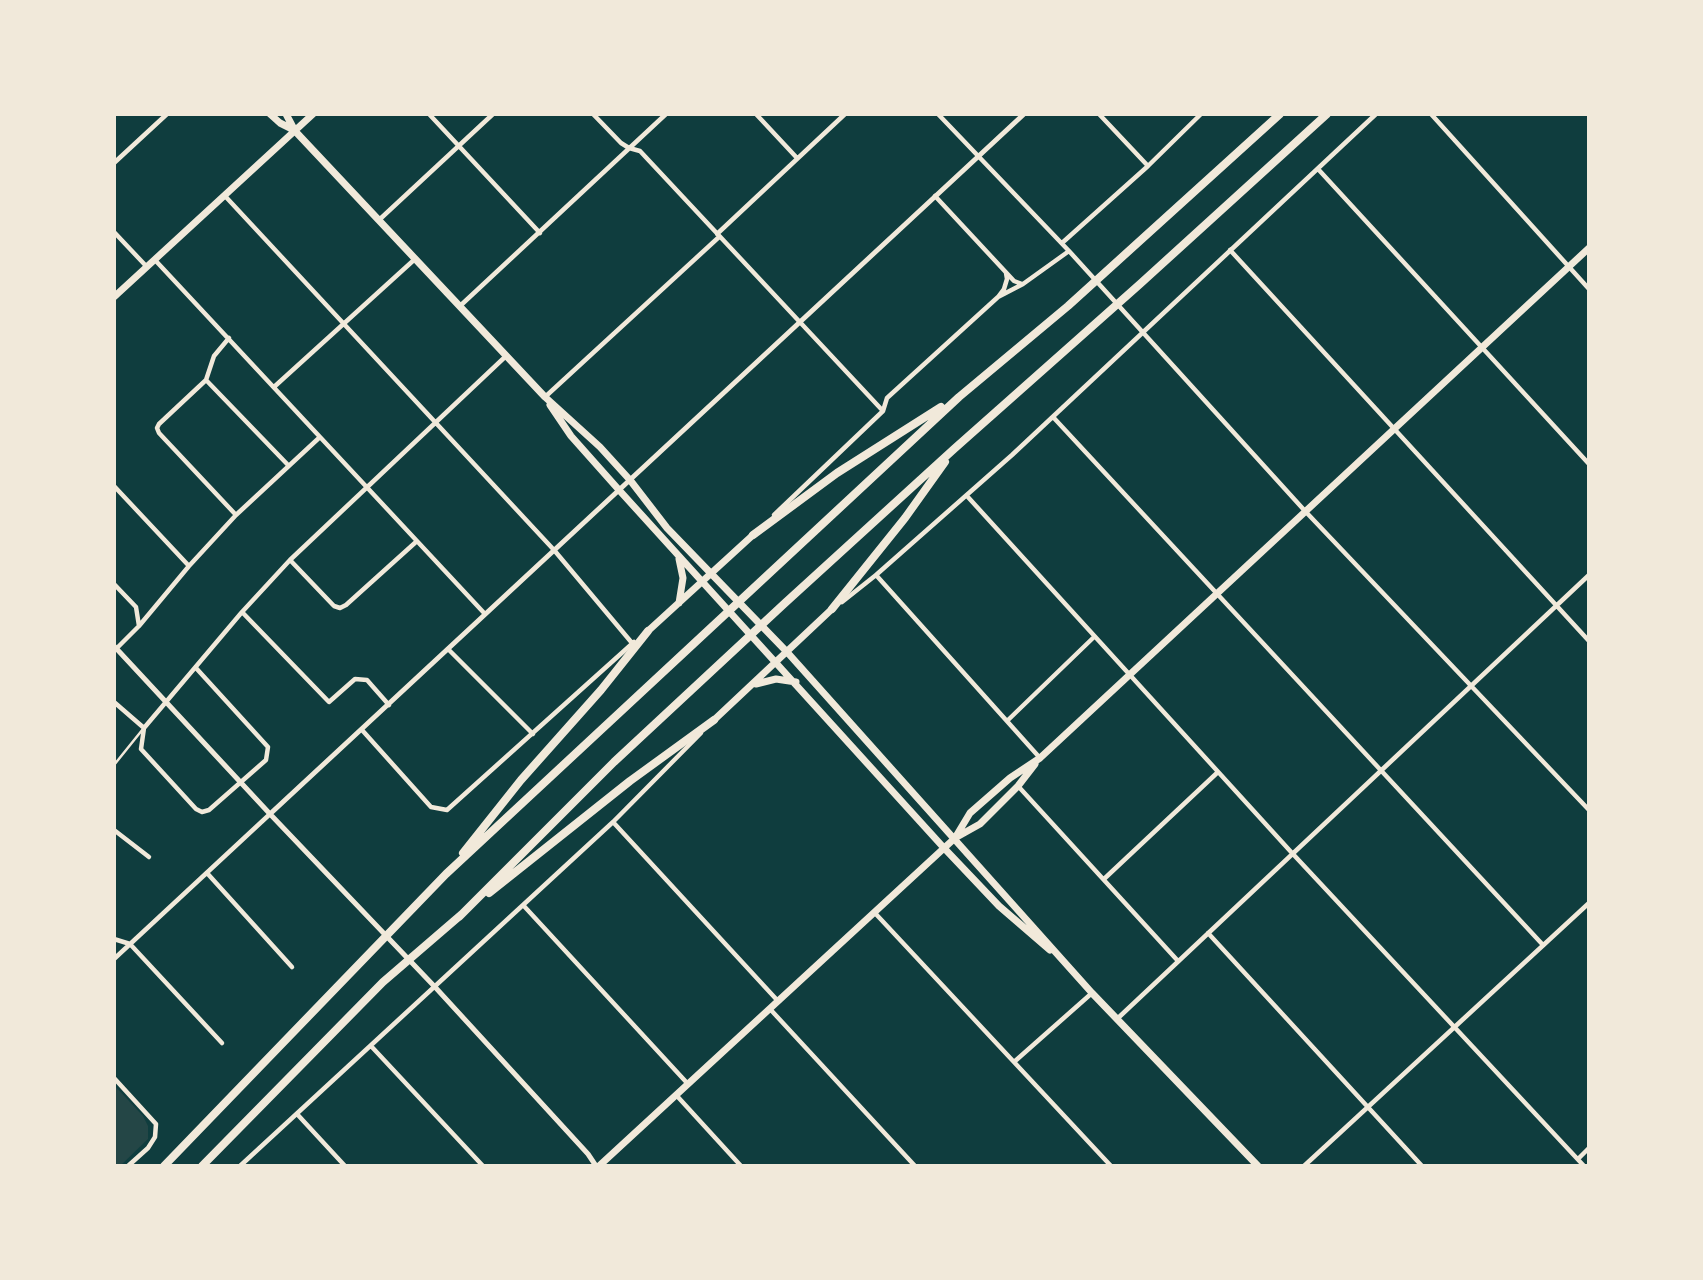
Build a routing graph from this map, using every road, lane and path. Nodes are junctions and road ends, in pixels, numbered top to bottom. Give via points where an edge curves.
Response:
1 (167, 114) edge
2 (270, 114) edge
3 (286, 114) edge
4 (313, 114) edge
5 (429, 114) edge
6 (493, 114) edge
7 (593, 114) edge
8 (666, 114) edge
9 (756, 114) edge
10 (845, 114) edge
11 (938, 114) edge
12 (1024, 114) edge
13 (1099, 114) edge
14 (1201, 114) edge
15 (1280, 114) edge
16 (1327, 114) edge
17 (1376, 114) edge
18 (1431, 114) edge
19 (295, 131) junction
20 (459, 146) junction
21 (629, 148) junction
22 (977, 157) junction
23 (797, 158) junction
24 (114, 163) edge
25 (1148, 166) junction
26 (1318, 169) junction
27 (225, 196) junction
28 (935, 196) junction
29 (379, 220) junction
30 (114, 232) edge
31 (540, 233) junction
32 (718, 235) junction
33 (1062, 243) junction
34 (1589, 248) edge
35 (1230, 250) junction
36 (1069, 251) junction
37 (155, 259) junction
38 (415, 259) junction
39 (146, 267) junction
40 (1569, 267) junction
41 (1006, 272) junction
42 (1023, 284) junction
43 (1589, 289) edge
44 (114, 297) edge
45 (998, 297) junction
46 (460, 307) junction
47 (800, 322) junction
48 (344, 324) junction
49 (1142, 333) junction
50 (229, 338) junction
51 (1481, 349) junction
52 (506, 356) junction
53 (206, 380) junction
54 (274, 387) junction
55 (545, 397) junction
56 (959, 397) junction
57 (883, 411) junction
58 (1053, 417) junction
59 (435, 423) junction
60 (1393, 430) junction
61 (320, 437) junction
62 (954, 449) junction
63 (1589, 464) edge
64 (289, 466) junction
65 (630, 480) junction
66 (114, 486) edge
67 (368, 487) junction
68 (619, 490) junction
69 (967, 496) junction
70 (1304, 512) junction
71 (236, 515) junction
72 (753, 535) junction
73 (417, 541) junction
74 (554, 550) junction
75 (678, 555) junction
76 (290, 560) junction
77 (189, 566) junction
78 (711, 575) junction
79 (876, 575) junction
80 (1589, 575) edge
81 (702, 582) junction
82 (114, 584) edge
83 (1216, 594) junction
84 (679, 603) junction
85 (1556, 606) junction
86 (832, 610) junction
87 (242, 612) junction
88 (485, 614) junction
89 (139, 626) junction
90 (648, 631) junction
91 (1094, 637) junction
92 (1589, 641) edge
93 (632, 643) junction
94 (115, 648) edge
95 (448, 649) junction
96 (786, 652) junction
97 (776, 661) junction
98 (195, 668) junction
99 (1129, 676) junction
100 (796, 682) junction
101 (1472, 684) junction
102 (752, 685) junction
103 (114, 702) edge
104 (167, 702) junction
105 (389, 705) junction
106 (714, 720) junction
107 (1007, 721) junction
108 (144, 728) junction
109 (362, 730) junction
110 (533, 734) junction
111 (1040, 758) junction
112 (114, 765) edge
113 (1380, 771) junction
114 (1218, 772) junction
115 (242, 784) junction
116 (1018, 786) junction
117 (1589, 810) edge
118 (270, 814) junction
119 (613, 821) junction
120 (114, 830) edge
121 (955, 838) junction
122 (944, 848) junction
123 (1292, 853) junction
124 (149, 857) dead end
125 (207, 873) junction
126 (446, 874) junction
127 (1104, 879) junction
128 (1589, 902) edge
129 (523, 905) junction
130 (874, 911) junction
131 (459, 917) junction
132 (1208, 933) junction
133 (114, 939) edge
134 (130, 944) junction
135 (1543, 945) junction
136 (114, 958) edge
137 (1178, 961) junction
138 (292, 967) dead end
139 (1074, 971) junction
140 (435, 986) junction
141 (1092, 993) junction
142 (777, 1000) junction
143 (769, 1008) junction
144 (1118, 1019) junction
145 (1455, 1027) junction
146 (222, 1043) dead end
147 (371, 1046) junction
148 (1014, 1062) junction
149 (114, 1078) edge
150 (688, 1084) junction
151 (676, 1095) junction
152 (1368, 1107) junction
153 (297, 1114) junction
154 (1589, 1148) edge
155 (1578, 1159) junction
156 (128, 1166) edge
157 (164, 1166) edge
158 (202, 1166) edge
159 (240, 1166) edge
160 (345, 1166) edge
161 (483, 1166) edge
162 (598, 1166) edge
163 (741, 1166) edge
164 (915, 1166) edge
165 (1111, 1166) edge
166 (1258, 1166) edge
167 (1304, 1166) edge
168 (1422, 1166) edge
169 (1584, 1166) edge

1 - 24 street
2 - 19 main road
3 - 19 main road
4 - 19 main road
5 - 20 street
6 - 20 street
7 - 21 street
8 - 21 street
9 - 23 street
10 - 23 street
11 - 22 street
12 - 22 street
13 - 25 street
14 - 25 street
15 - 56 highway via 1068,306
16 - 62 highway
17 - 26 street
18 - 40 street
19 - 27 main road
19 - 29 main road
20 - 29 street
20 - 31 street
21 - 31 street
21 - 32 street via 640,151
22 - 28 street
22 - 33 street
23 - 32 street
25 - 33 street
26 - 35 street
26 - 51 street
27 - 37 main road
27 - 48 street
28 - 41 street
28 - 47 street
29 - 38 main road
30 - 39 street
31 - 46 street
32 - 47 street
32 - 55 street
33 - 36 street
34 - 40 main road
35 - 49 street
35 - 60 street
36 - 42 street
36 - 49 street
37 - 39 main road
37 - 50 street
38 - 46 main road
38 - 48 street
39 - 44 main road
40 - 43 street
40 - 51 main road
41 - 42 street
41 - 45 street
42 - 45 street
45 - 57 street via 887,398
46 - 52 main road
47 - 57 street
47 - 65 street
48 - 54 street
48 - 59 street
49 - 58 street
49 - 70 street
50 - 53 street via 214,356
50 - 54 street
51 - 60 main road
51 - 63 street
52 - 55 main road
52 - 59 street
53 - 64 street
53 - 71 street via 159,424 159,433
54 - 61 street
55 - 65 main road via 589,435
55 - 68 main road via 571,436
56 - 72 highway via 837,473
56 - 126 highway
57 - 72 street
58 - 69 street
58 - 83 street
59 - 67 street
59 - 74 street
60 - 70 main road
60 - 85 street
61 - 64 street
61 - 67 street
62 - 86 highway
62 - 131 highway via 614,762
64 - 71 street
65 - 68 street
65 - 78 main road
66 - 77 street
67 - 73 street
67 - 76 street
68 - 74 street
68 - 75 main road
69 - 79 street
69 - 91 street
70 - 83 main road
70 - 101 street
71 - 77 street
72 - 78 main road
73 - 76 street via 340,608
73 - 88 street
74 - 88 street
74 - 93 street
75 - 81 main road
75 - 84 main road via 683,578
76 - 87 street
77 - 89 street
78 - 81 main road
78 - 96 main road
79 - 86 street
79 - 107 street
80 - 85 street
81 - 84 main road
81 - 97 main road
82 - 89 street via 136,607
83 - 99 main road
83 - 113 street
84 - 90 main road
85 - 92 street
85 - 101 street
86 - 96 main road
87 - 98 street
87 - 105 street via 329,702 355,679 367,680
88 - 95 street
89 - 94 street
90 - 93 street
90 - 126 highway
91 - 99 street
91 - 107 street
93 - 110 street
94 - 104 street
95 - 105 street
95 - 110 street
96 - 97 main road
96 - 121 main road
97 - 100 main road
97 - 102 main road
98 - 104 street
98 - 115 street via 268,747 266,760
99 - 111 main road
99 - 114 street
100 - 102 main road via 776,679
100 - 122 main road
101 - 113 street
101 - 117 street
102 - 106 main road
103 - 108 street
104 - 108 street
104 - 115 street
105 - 109 street
106 - 119 street
106 - 131 highway
107 - 111 street
108 - 112 lane
108 - 115 street via 141,750 196,810 209,810
109 - 110 street via 431,807 442,811 452,808
109 - 118 street
111 - 116 main road
111 - 121 main road via 970,813
113 - 123 street
113 - 135 street
114 - 123 street
114 - 127 street
115 - 118 street
116 - 121 main road via 980,824
116 - 127 street
118 - 125 street
118 - 140 street
119 - 129 street
119 - 142 street
120 - 124 street
121 - 122 main road
121 - 139 main road
122 - 130 main road
122 - 139 main road via 999,905
123 - 132 street
123 - 145 street
125 - 134 street
125 - 138 street
126 - 157 highway
127 - 137 street
128 - 135 street
129 - 140 street
129 - 150 street
130 - 142 main road
130 - 148 street
131 - 158 highway via 383,982
132 - 137 street
132 - 152 street
133 - 134 street
134 - 136 street
134 - 146 street
135 - 145 street
137 - 144 street
139 - 141 main road
140 - 147 street
140 - 162 street
141 - 144 main road
141 - 148 street
142 - 143 main road
143 - 150 main road
143 - 164 street
144 - 166 main road
145 - 152 street
145 - 155 street
147 - 153 street
147 - 161 street
148 - 165 street
149 - 156 street via 156,1124 155,1138
150 - 151 main road
151 - 162 main road
151 - 163 street
152 - 167 street
152 - 168 street
153 - 159 street
153 - 160 street
154 - 155 street
155 - 169 street

